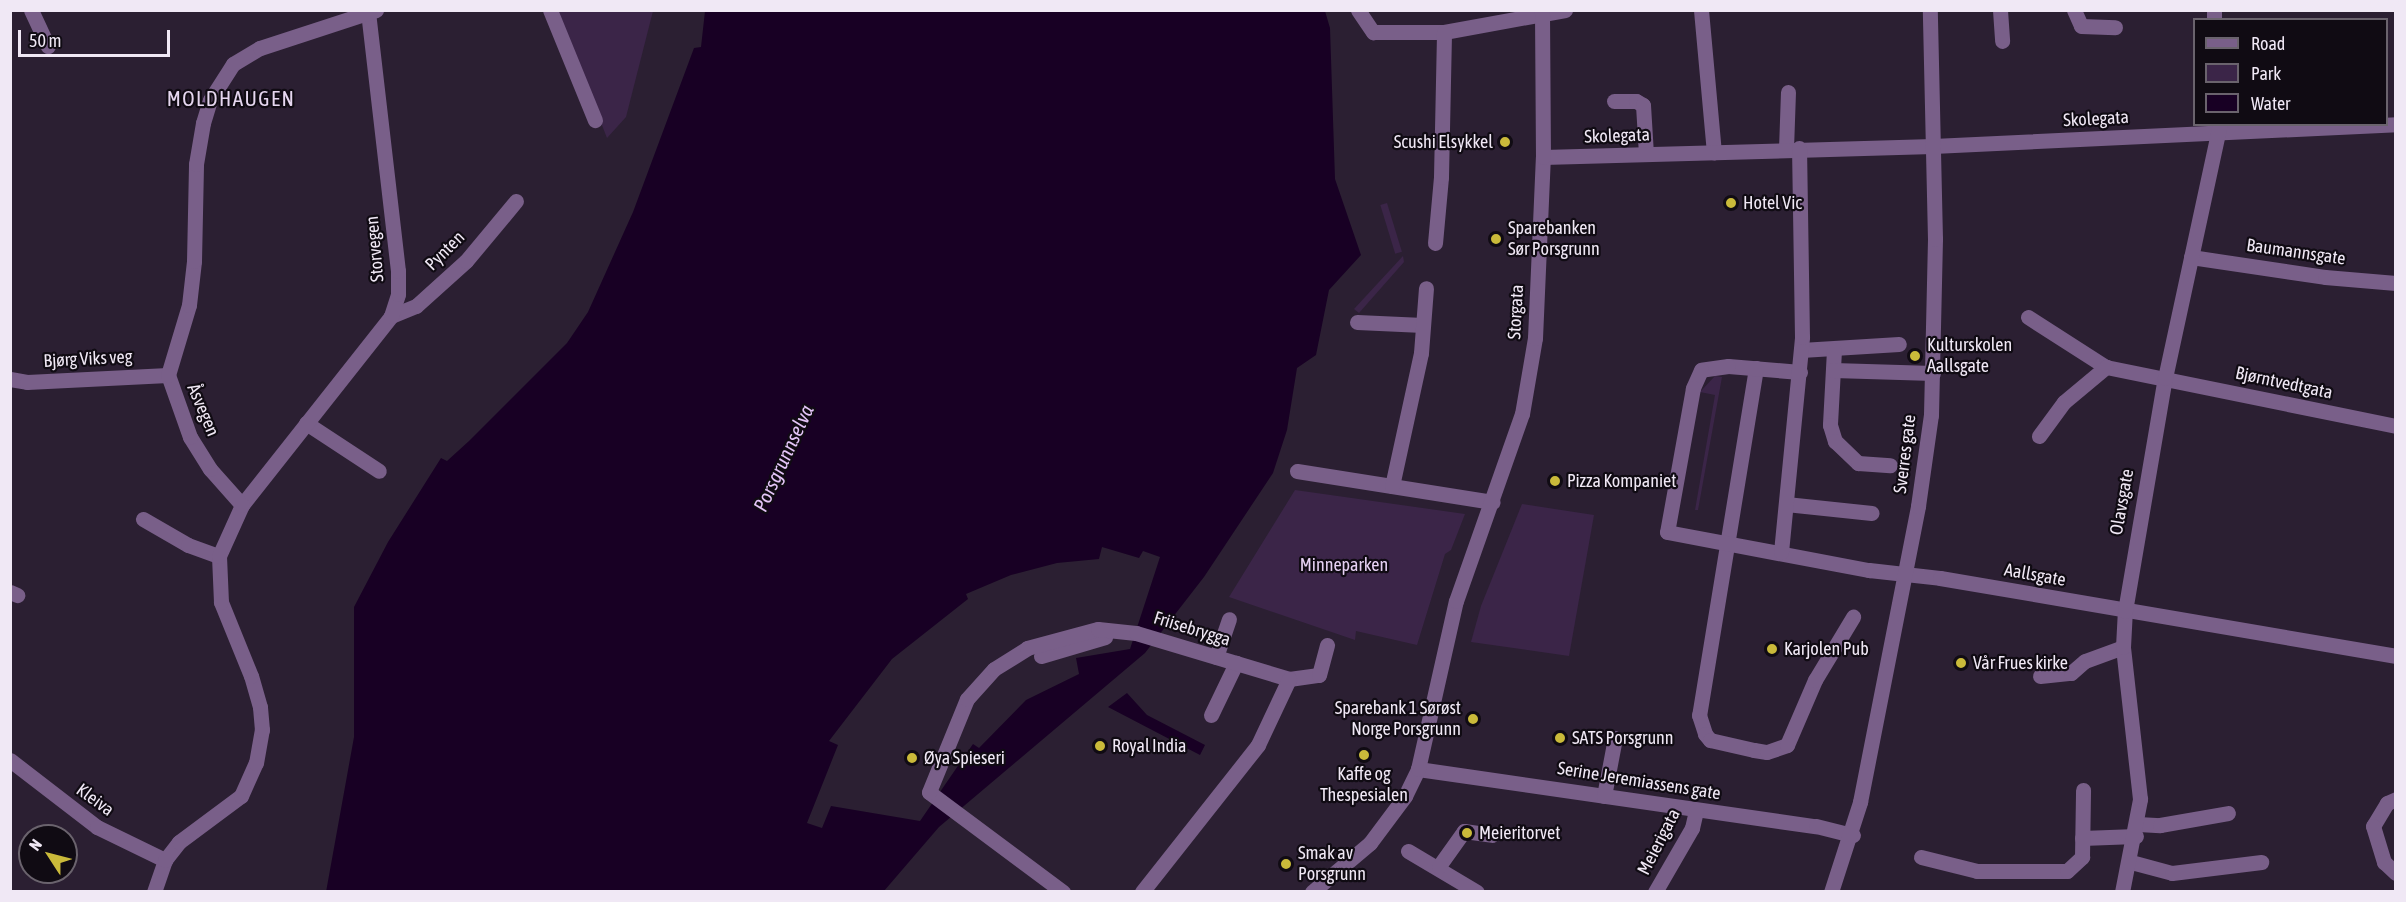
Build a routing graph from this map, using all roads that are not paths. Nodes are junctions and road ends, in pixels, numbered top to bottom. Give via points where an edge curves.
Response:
1 (31, 10) edge
2 (550, 10) edge
3 (1358, 10) edge
4 (1564, 10) edge
5 (1701, 10) edge
6 (1930, 10) edge
7 (2000, 10) edge
8 (2074, 10) edge
9 (371, 12) edge
10 (1542, 12) edge
11 (2115, 27) dead end
12 (1444, 32) junction
13 (2002, 41) dead end
14 (48, 46) dead end
15 (1788, 92) dead end
16 (1614, 101) dead end
17 (595, 120) dead end
18 (2326, 126) edge
19 (2220, 129) edge
20 (1933, 146) junction
21 (1793, 149) junction
22 (1714, 152) junction
23 (1646, 154) junction
24 (1544, 157) junction
25 (516, 201) dead end
26 (1436, 243) dead end
27 (2191, 257) junction
28 (2396, 283) edge
29 (1425, 288) dead end
30 (391, 316) junction
31 (2028, 317) dead end
32 (1357, 322) dead end
33 (1423, 325) junction
34 (1899, 344) dead end
35 (1801, 350) junction
36 (1834, 350) junction
37 (2106, 367) junction
38 (1756, 368) junction
39 (1833, 370) junction
40 (1800, 372) junction
41 (1933, 373) junction
42 (168, 375) junction
43 (2165, 378) junction
44 (10, 379) edge
45 (306, 423) junction
46 (2396, 426) edge
47 (2039, 436) dead end
48 (1890, 465) dead end
49 (380, 471) dead end
50 (1297, 471) dead end
51 (1392, 486) junction
52 (1493, 502) junction
53 (1786, 504) junction
54 (242, 505) junction
55 (1872, 513) dead end
56 (143, 519) dead end
57 (1727, 543) junction
58 (1781, 552) junction
59 (219, 556) junction
60 (1904, 574) junction
61 (2125, 611) junction
62 (1853, 618) dead end
63 (1229, 619) dead end
64 (1120, 634) junction
65 (1327, 645) dead end
66 (2123, 647) junction
67 (1041, 656) dead end
68 (2396, 656) edge
69 (1216, 657) junction
70 (1236, 663) junction
71 (2040, 676) dead end
72 (1289, 679) junction
73 (1211, 714) dead end
74 (1615, 738) dead end
75 (10, 760) edge
76 (1418, 769) junction
77 (2083, 790) dead end
78 (1604, 796) junction
79 (2396, 799) edge
80 (1696, 810) junction
81 (2228, 813) dead end
82 (2137, 830) junction
83 (1853, 835) junction
84 (1492, 836) dead end
85 (2082, 838) junction
86 (1408, 851) dead end
87 (1921, 856) dead end
88 (165, 861) junction
89 (2131, 862) junction
90 (2261, 862) dead end
91 (1438, 866) junction
92 (2396, 873) edge
93 (154, 891) edge
94 (1063, 891) edge
95 (1142, 891) edge
96 (1312, 891) edge
97 (1478, 891) edge
98 (1655, 891) edge
99 (1831, 891) edge
100 (2122, 891) edge

1 - 14 street
2 - 17 street
3 - 12 street via 1373,32
4 - 10 street
5 - 22 street
6 - 20 street, Sverres gate
7 - 13 street
8 - 11 street via 2080,26
9 - 30 street, Storvegen via 398,271
9 - 42 street, Åsvegen via 260,48 233,64 221,78 201,134 189,306
10 - 12 street
10 - 24 street, Storgata
12 - 26 street via 1442,177
15 - 21 street
16 - 23 street via 1636,101 1643,105
18 - 19 street, Skolegata
19 - 20 street, Skolegata
19 - 27 street, Olavsgate
20 - 21 street, Skolegata
20 - 41 street, Sverres gate
21 - 22 street, Skolegata
21 - 35 street
22 - 23 street, Skolegata
23 - 24 street, Skolegata
24 - 52 street, Storgata via 1531,378
25 - 30 street, Pynten via 466,261 416,306
27 - 28 street, Baumannsgate via 2325,278
27 - 43 street, Olavsgate
29 - 33 street
30 - 45 street, Storvegen
31 - 37 street
32 - 33 street
33 - 51 street
34 - 36 street via 1847,344
35 - 36 street
35 - 40 street
36 - 39 street
37 - 43 street, Bjørntvedtgata
37 - 47 street via 2064,402
38 - 40 street
38 - 57 street
38 - 57 street, Aallsgate via 1710,366 1696,379 1667,532
39 - 41 street
39 - 48 street via 1830,425 1835,441 1858,463
40 - 53 street
41 - 60 street, Sverres gate via 1923,477
42 - 44 street, Bjørg Viks veg via 27,382
42 - 54 street, Åsvegen via 190,437 210,469
43 - 46 street, Bjørntvedtgata
43 - 61 street, Olavsgate
45 - 49 street
45 - 54 street, Storvegen
50 - 51 street
51 - 52 street
52 - 76 street, Storgata via 1451,621
53 - 55 street
53 - 58 street
54 - 59 street
56 - 59 street via 188,545
57 - 58 street, Aallsgate
57 - 62 street via 1699,715 1700,726 1710,740 1767,752 1787,745 1815,680
58 - 60 street, Aallsgate
59 - 88 street via 221,602 260,707 260,747 251,780 241,796 179,842
60 - 61 street, Aallsgate
60 - 83 street, Sverres gate
61 - 66 street, Olavsgate
61 - 68 street, Aallsgate
63 - 69 street
64 - 67 street
64 - 69 street, Friisebrygga via 1136,633
64 - 94 street, Friisebrygga via 1098,629 1077,632 1027,648 994,669 967,699 955,721 929,792
65 - 72 street via 1319,675
66 - 71 street via 2085,661 2070,673
66 - 82 street, Olavsgate via 2140,799
69 - 70 street, Friisebrygga
70 - 72 street, Friisebrygga
70 - 73 street
72 - 95 street via 1258,745
74 - 78 street
75 - 88 street, Kleiva via 97,827
76 - 78 street, Serine Jeremiassens gate
76 - 96 street, Storgata via 1405,796 1370,843
77 - 85 street
78 - 80 street, Serine Jeremiassens gate
79 - 92 street via 2387,803 2373,826 2384,862
80 - 83 street, Serine Jeremiassens gate via 1816,826
80 - 98 street, Meierigata via 1692,828
81 - 82 street
82 - 85 street
82 - 89 street, Olavsgate
83 - 99 street, Sverres gate
84 - 91 street via 1464,831
85 - 87 street via 2082,857 2067,871 1977,871
86 - 91 street
88 - 93 street
89 - 90 street via 2172,873
89 - 100 street, Olavsgate
91 - 97 street

